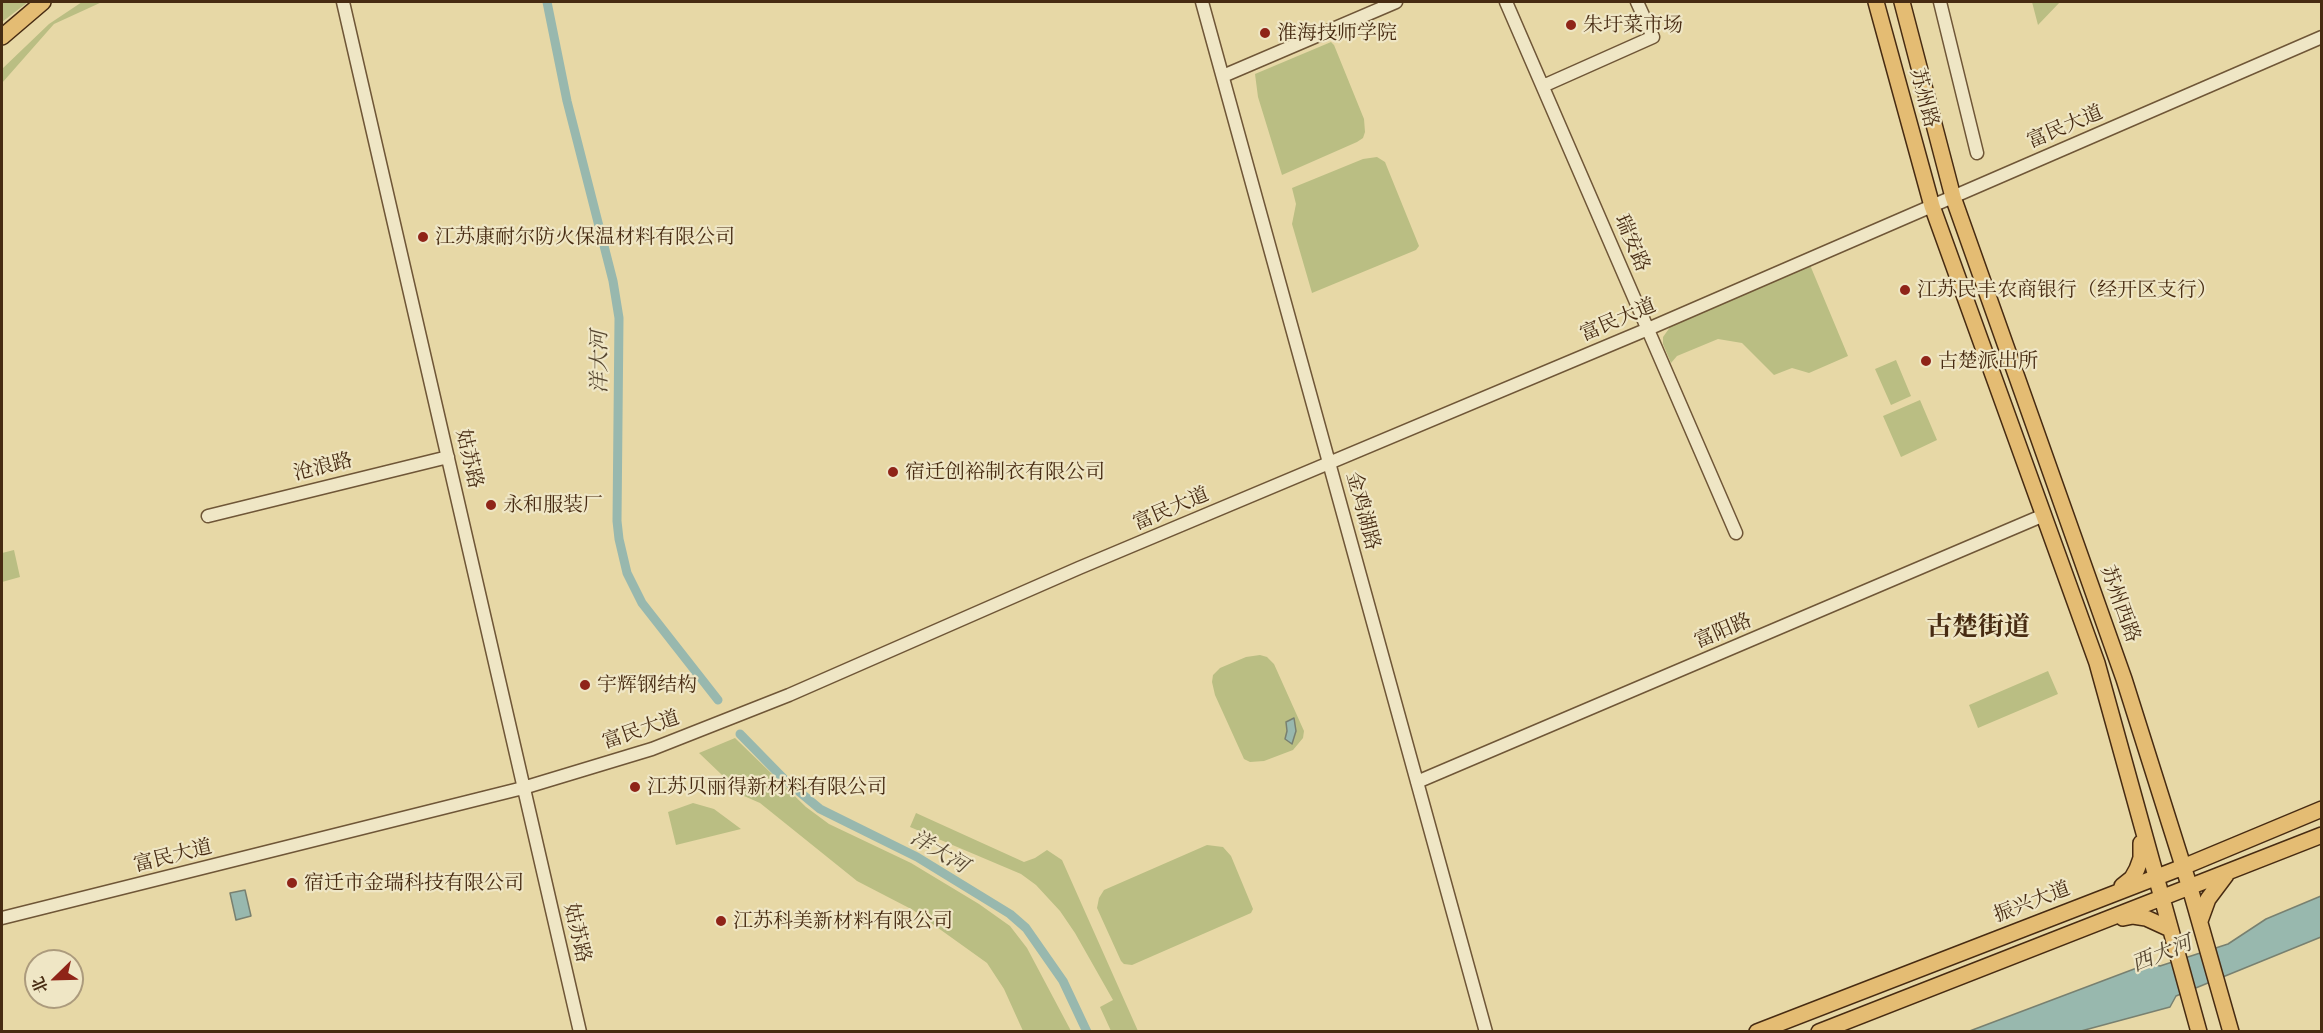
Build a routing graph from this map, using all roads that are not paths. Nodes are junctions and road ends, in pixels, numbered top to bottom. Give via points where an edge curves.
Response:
1 (43, 2) edge
2 (343, 2) edge
3 (1202, 2) edge
4 (1395, 2) edge
5 (1506, 2) edge
6 (1638, 2) edge
7 (1876, 2) edge
8 (1902, 2) edge
9 (1940, 2) edge
10 (2, 37) edge
11 (2322, 37) edge
12 (1223, 76) junction
13 (1543, 86) junction
14 (1977, 153) dead end
15 (1953, 197) junction
16 (1932, 206) junction
17 (1648, 329) junction
18 (448, 457) junction
19 (1329, 464) junction
20 (2044, 515) junction
21 (208, 516) dead end
22 (1736, 533) dead end
23 (1418, 782) junction
24 (523, 788) junction
25 (2322, 809) edge
26 (2140, 822) junction
27 (2322, 835) edge
28 (2173, 836) junction
29 (2145, 841) junction
30 (2214, 854) junction
31 (2183, 867) junction
32 (2228, 872) junction
33 (2155, 877) junction
34 (2190, 888) junction
35 (2102, 898) junction
36 (2161, 899) junction
37 (2, 918) edge
38 (2100, 922) junction
39 (2201, 926) junction
40 (2171, 934) junction
41 (580, 1032) edge
42 (1486, 1032) edge
43 (1757, 1032) edge
44 (1819, 1032) edge
45 (2199, 1032) edge
46 (2230, 1032) edge

1 - 10 main road
2 - 18 street, 姑苏路
3 - 12 street, 金鸡湖路
4 - 12 street
5 - 13 street, 瑞安路
6 - 13 street via 1653,37
7 - 16 main road, 苏州路
8 - 15 main road, 苏州路
9 - 14 street
11 - 15 street, 富民大道
12 - 19 street, 金鸡湖路
13 - 17 street, 瑞安路
15 - 16 street, 富民大道
15 - 28 main road, 苏州西路 via 2124,679
16 - 17 street, 富民大道
16 - 20 main road
17 - 19 street, 富民大道
17 - 22 street, 瑞安路
18 - 21 street, 沧浪路
18 - 24 street, 姑苏路
19 - 23 street, 金鸡湖路
19 - 24 street, 富民大道 via 789,695 652,749
20 - 23 street, 富阳路
20 - 26 main road via 2097,663
23 - 42 street, 金鸡湖路
24 - 37 street, 富民大道
24 - 41 street, 姑苏路
25 - 30 main road, 振兴大道
26 - 29 main road
26 - 35 main road via 2141,858 2137,869 2127,883
27 - 32 main road
28 - 29 main road
28 - 30 main road via 2188,850
28 - 31 main road, 苏州西路
29 - 33 main road
30 - 31 main road, 振兴大道
31 - 33 main road, 振兴大道
31 - 34 main road, 苏州西路
32 - 34 main road
32 - 39 main road via 2208,899
33 - 35 main road, 振兴大道
33 - 36 main road
34 - 36 main road
34 - 39 main road, 苏州西路
35 - 43 main road, 振兴大道
36 - 38 main road
36 - 40 main road
38 - 40 main road via 2133,916 2157,922
38 - 44 main road
39 - 46 main road, 苏州西路
40 - 45 main road

